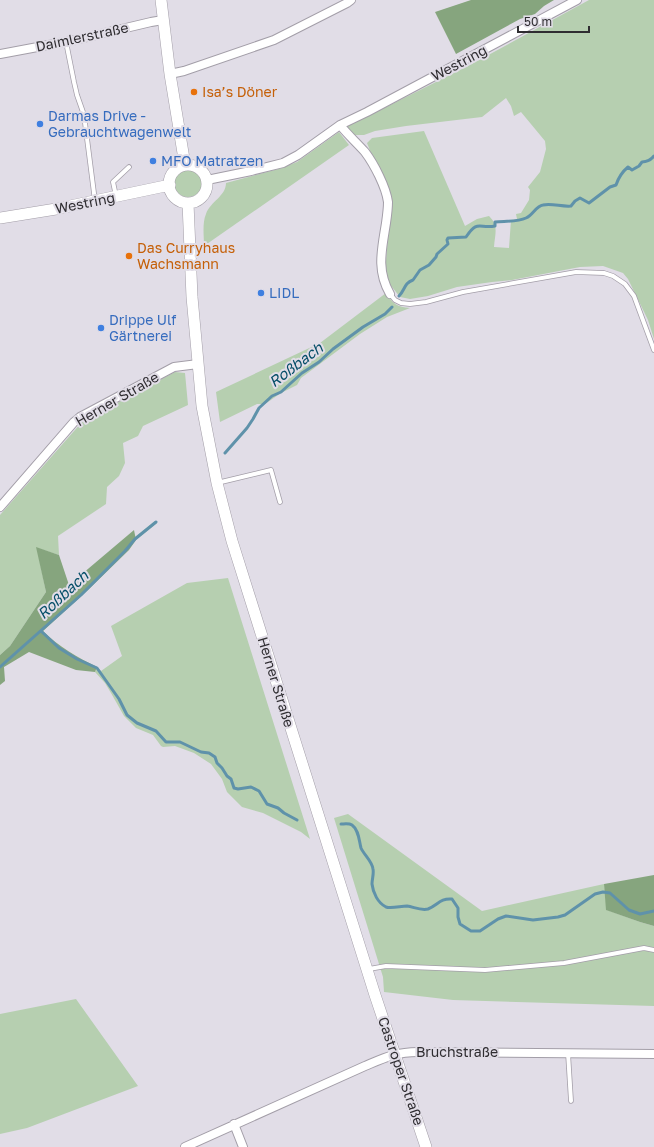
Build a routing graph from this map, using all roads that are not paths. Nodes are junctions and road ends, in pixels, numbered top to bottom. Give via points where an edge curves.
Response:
1 (161, 0) edge
2 (351, 0) edge
3 (577, 0) edge
4 (163, 20) junction
5 (66, 42) junction
6 (0, 54) edge
7 (170, 74) junction
8 (340, 125) junction
9 (185, 165) junction
10 (129, 167) dead end
11 (207, 180) junction
12 (170, 185) junction
13 (116, 197) junction
14 (95, 201) junction
15 (188, 203) junction
16 (0, 218) edge
17 (390, 294) joint
18 (654, 350) edge
19 (198, 364) junction
20 (217, 483) junction
21 (280, 502) dead end
22 (0, 507) edge
23 (654, 950) edge
24 (367, 970) junction
25 (375, 995) joint
26 (568, 1053) junction
27 (395, 1054) junction
28 (654, 1054) edge
29 (571, 1101) dead end
30 (234, 1124) junction
31 (185, 1147) edge
32 (243, 1147) edge
33 (426, 1147) edge

1 - 4 main road
2 - 7 street via 274,40
3 - 8 street, Westring
4 - 5 street, Daimlerstraße
4 - 7 main road
5 - 6 street, Daimlerstraße
5 - 14 lane via 84,115
7 - 9 main road
8 - 11 street, Westring via 283,163
8 - 17 street via 366,154 386,193 388,211 381,268
9 - 11 main road via 198,167
9 - 12 main road via 174,171
10 - 13 lane via 113,182
11 - 15 main road via 206,190 202,196
12 - 13 main road, Westring
12 - 15 main road via 173,195
13 - 14 main road, Westring
14 - 16 main road, Westring
15 - 19 main road, Herner Straße
17 - 18 lane via 401,303 410,304 576,272 604,273 625,284 634,296
19 - 20 main road, Herner Straße via 205,424
19 - 22 street, Herner Straße via 174,367 80,417
20 - 21 lane via 271,470
20 - 24 main road, Herner Straße via 239,562
23 - 24 lane via 644,948 564,963 486,970 386,966
24 - 25 main road, Herner Straße
25 - 27 main road, Castroper Straße
26 - 27 street, Bruchstraße
26 - 28 street, Bruchstraße
26 - 29 lane
27 - 30 street, Bruchstraße
27 - 33 main road, Castroper Straße
30 - 31 street, Bruchstraße
30 - 32 street

